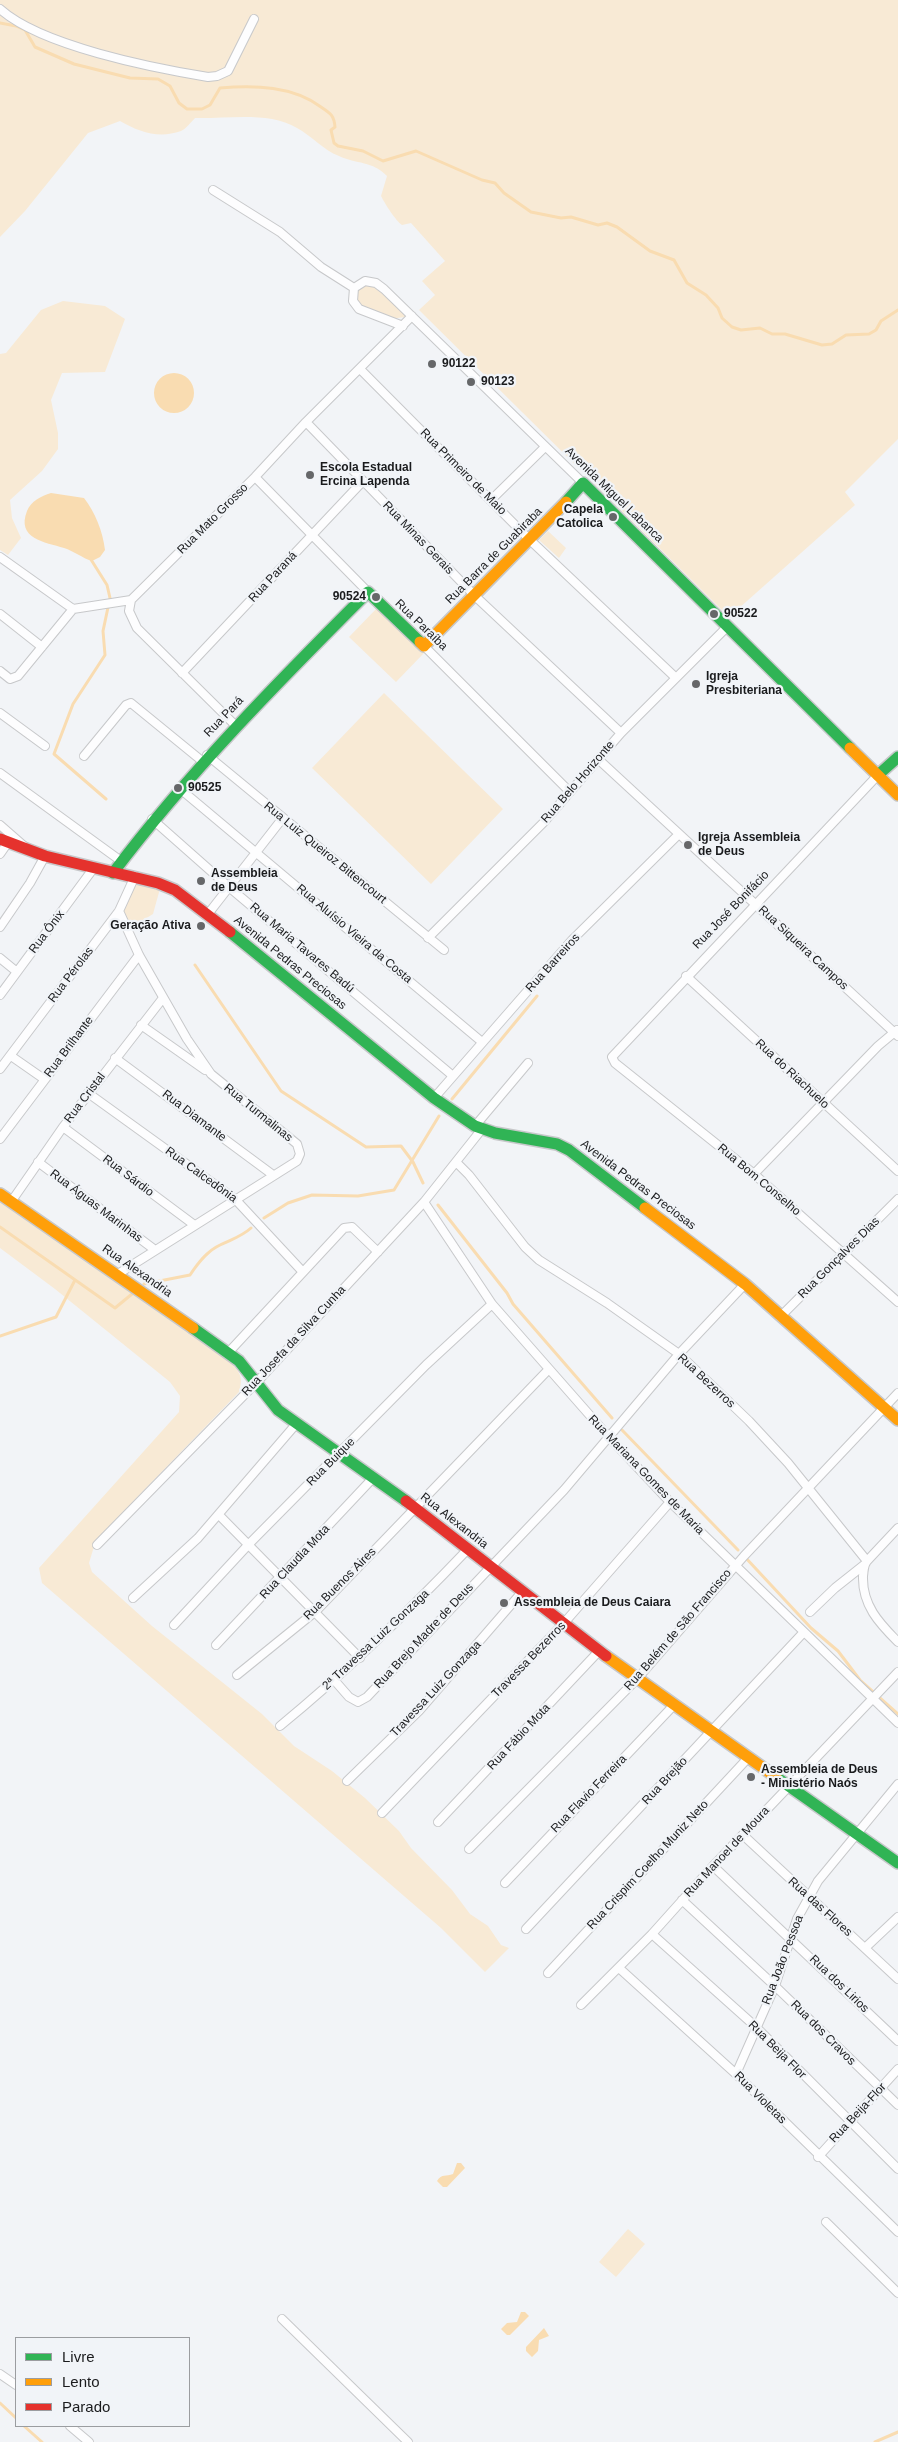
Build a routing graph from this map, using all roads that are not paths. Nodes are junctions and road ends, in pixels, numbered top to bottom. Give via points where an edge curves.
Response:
1 (0, 9) edge
2 (254, 19) dead end
3 (213, 190) dead end
4 (354, 288) junction
5 (412, 316) junction
6 (403, 326) junction
7 (360, 369) junction
8 (306, 422) junction
9 (545, 447) junction
10 (255, 477) junction
11 (363, 481) junction
12 (583, 483) junction
13 (491, 500) junction
14 (313, 534) junction
15 (530, 540) junction
16 (0, 557) edge
17 (368, 592) junction
18 (475, 596) junction
19 (130, 600) junction
20 (73, 609) junction
21 (0, 614) edge
22 (728, 626) junction
23 (424, 646) junction
24 (42, 647) junction
25 (0, 671) edge
26 (182, 673) junction
27 (676, 678) junction
28 (0, 713) edge
29 (235, 725) junction
30 (621, 733) junction
31 (45, 746) dead end
32 (84, 756) dead end
33 (898, 757) edge
34 (204, 758) junction
35 (598, 759) junction
36 (0, 773) edge
37 (878, 775) junction
38 (179, 788) junction
39 (569, 791) junction
40 (898, 795) edge
41 (152, 819) junction
42 (282, 819) junction
43 (0, 825) edge
44 (678, 834) junction
45 (5, 840) edge
46 (28, 849) junction
47 (256, 852) junction
48 (0, 854) edge
49 (44, 856) junction
50 (121, 861) junction
51 (94, 870) junction
52 (113, 873) junction
53 (135, 876) junction
54 (230, 888) junction
55 (756, 904) junction
56 (118, 911) junction
57 (208, 914) junction
58 (0, 927) edge
59 (428, 938) junction
60 (444, 950) dead end
61 (139, 955) junction
62 (0, 958) edge
63 (17, 972) junction
64 (686, 976) junction
65 (0, 995) edge
66 (163, 998) junction
67 (141, 1025) junction
68 (897, 1033) edge
69 (482, 1042) junction
70 (11, 1056) junction
71 (115, 1058) junction
72 (528, 1063) dead end
73 (615, 1063) joint
74 (0, 1069) edge
75 (211, 1074) junction
76 (453, 1076) junction
77 (44, 1079) junction
78 (88, 1094) junction
79 (434, 1098) junction
80 (824, 1103) junction
81 (63, 1127) junction
82 (479, 1127) junction
83 (0, 1139) edge
84 (38, 1162) junction
85 (456, 1162) junction
86 (898, 1171) edge
87 (754, 1174) junction
88 (273, 1175) junction
89 (0, 1194) edge
90 (236, 1199) junction
91 (898, 1199) edge
92 (11, 1202) junction
93 (424, 1202) junction
94 (193, 1224) junction
95 (155, 1250) junction
96 (378, 1252) junction
97 (843, 1252) junction
98 (302, 1271) junction
99 (118, 1274) junction
100 (745, 1284) junction
101 (898, 1302) edge
102 (492, 1304) junction
103 (780, 1317) junction
104 (227, 1354) junction
105 (678, 1354) junction
106 (549, 1369) junction
107 (256, 1383) junction
108 (898, 1393) edge
109 (884, 1409) junction
110 (898, 1420) edge
111 (297, 1423) junction
112 (608, 1436) junction
113 (340, 1453) junction
114 (373, 1478) junction
115 (808, 1487) junction
116 (670, 1502) junction
117 (414, 1508) junction
118 (218, 1515) junction
119 (898, 1528) edge
120 (249, 1544) junction
121 (97, 1545) dead end
122 (468, 1549) junction
123 (865, 1563) junction
124 (489, 1566) junction
125 (735, 1566) junction
126 (282, 1577) junction
127 (522, 1592) junction
128 (132, 1598) dead end
129 (316, 1612) junction
130 (810, 1612) dead end
131 (564, 1623) junction
132 (174, 1625) dead end
133 (803, 1633) junction
134 (898, 1642) edge
135 (216, 1645) dead end
136 (599, 1651) junction
137 (360, 1658) junction
138 (898, 1672) edge
139 (237, 1675) dead end
140 (638, 1678) junction
141 (335, 1681) junction
142 (875, 1697) junction
143 (674, 1705) junction
144 (898, 1723) edge
145 (280, 1726) dead end
146 (712, 1732) junction
147 (748, 1758) junction
148 (347, 1782) dead end
149 (898, 1784) edge
150 (788, 1787) junction
151 (382, 1813) dead end
152 (438, 1822) dead end
153 (856, 1832) junction
154 (743, 1835) junction
155 (469, 1849) dead end
156 (898, 1863) edge
157 (713, 1866) junction
158 (505, 1883) dead end
159 (809, 1898) junction
160 (682, 1900) junction
161 (898, 1917) edge
162 (526, 1929) dead end
163 (652, 1934) junction
164 (791, 1938) junction
165 (865, 1948) junction
166 (619, 1968) junction
167 (548, 1973) dead end
168 (898, 1979) edge
169 (775, 1986) junction
170 (581, 2005) dead end
171 (756, 2027) junction
172 (898, 2041) edge
173 (898, 2070) edge
174 (736, 2074) junction
175 (880, 2089) junction
176 (898, 2105) edge
177 (848, 2122) junction
178 (818, 2157) junction
179 (898, 2169) edge
180 (826, 2222) dead end
181 (898, 2232) edge
182 (898, 2292) edge
183 (282, 2319) dead end
184 (0, 2374) edge
185 (15, 2384) edge
186 (71, 2427) edge
187 (89, 2442) edge
188 (408, 2442) edge

1 - 2 street via 46,36 77,47 208,77 228,71
3 - 4 street via 280,232
4 - 5 street, Avenida Miguel Labanca via 366,281 376,283
4 - 6 street via 353,301 359,309
5 - 6 street, Rua Mato Grosso
5 - 9 street, Avenida Miguel Labanca
6 - 7 street, Rua Mato Grosso
7 - 8 street, Rua Mato Grosso
7 - 13 street, Rua Primeiro de Maio
8 - 10 street, Rua Mato Grosso
8 - 11 street, Rua Minas Gerais
9 - 12 street, Avenida Miguel Labanca
9 - 13 street
10 - 14 street, Rua Paraíba
10 - 19 street, Rua Mato Grosso
11 - 14 street, Rua Paraná
11 - 18 street, Rua Minas Gerais
12 - 15 main road, Rua Barra de Guabiraba
12 - 22 main road, Avenida Miguel Labanca
13 - 15 street, Rua Primeiro de Maio
14 - 17 street, Rua Paraíba
14 - 26 street, Rua Paraná
15 - 18 main road, Rua Barra de Guabiraba
15 - 27 street, Rua Primeiro de Maio
16 - 20 street
17 - 23 main road, Rua Paraíba
17 - 29 main road, Rua Pará
18 - 23 main road, Rua Barra de Guabiraba
18 - 30 street, Rua Minas Gerais
19 - 20 street
19 - 26 street via 129,611 137,628
20 - 24 street
21 - 24 street
22 - 27 street, Rua Belo Horizonte
22 - 37 main road, Avenida Miguel Labanca
23 - 39 street, Rua Paraíba
24 - 25 street via 14,679
26 - 29 street
27 - 30 street, Rua Belo Horizonte
28 - 31 street
29 - 34 main road, Rua Pará
30 - 35 street, Rua Belo Horizonte
32 - 34 street, Rua Luiz Queiroz Bittencourt via 131,703
33 - 37 main road, Rua José Bonifácio
34 - 38 main road, Rua Pará
34 - 42 street, Rua Luiz Queiroz Bittencourt
35 - 39 street, Rua Belo Horizonte
35 - 44 street, Rua Siqueira Campos
36 - 50 street
37 - 40 main road, Avenida Miguel Labanca
37 - 55 street, Rua José Bonifácio
38 - 41 main road, Rua Pará
38 - 47 street, Rua Aluísio Vieira da Costa
39 - 59 street, Rua Belo Horizonte via 544,822
41 - 50 main road, Rua Pará
41 - 54 street, Rua Maria Tavares Badú
42 - 47 street
42 - 59 street, Rua Luiz Queiroz Bittencourt
43 - 46 street
44 - 55 street, Rua Siqueira Campos
44 - 69 street, Rua Barreiros via 572,940
45 - 46 main road, Avenida Pedras Preciosas
45 - 48 street
46 - 49 main road, Avenida Pedras Preciosas
47 - 54 street
47 - 69 street, Rua Aluísio Vieira da Costa
49 - 51 main road, Avenida Pedras Preciosas
49 - 58 street
50 - 52 main road, Rua Pará
51 - 52 main road, Avenida Pedras Preciosas
51 - 63 street, Rua Ônix
52 - 53 main road, Avenida Pedras Preciosas
53 - 56 street, Rua Pérolas
53 - 57 main road, Avenida Pedras Preciosas via 175,890
54 - 57 street
54 - 76 street, Rua Maria Tavares Badú
55 - 64 street, Rua José Bonifácio
55 - 68 street, Rua Siqueira Campos
56 - 61 street, Rua Turmalinas
56 - 70 street, Rua Pérolas
57 - 79 main road, Avenida Pedras Preciosas
59 - 60 street, Rua Luiz Queiroz Bittencourt
61 - 66 street, Rua Turmalinas
61 - 77 street, Rua Brilhante
62 - 63 street
63 - 65 street, Rua Ônix
64 - 73 street, Rua José Bonifácio via 613,1054
64 - 80 street, Rua do Riachuelo
66 - 67 street, Rua Cristal
66 - 75 street, Rua Turmalinas
67 - 71 street, Rua Cristal
67 - 75 street
68 - 80 street via 878,1046
69 - 76 street, Rua Barreiros
70 - 74 street, Rua Pérolas
70 - 77 street
71 - 78 street, Rua Cristal
71 - 88 street, Rua Diamante
72 - 82 street, Rua Josefa da Silva Cunha
73 - 87 street, Rua Bom Conselho
75 - 88 street, Rua Turmalinas via 297,1144 299,1158
76 - 79 street, Rua Barreiros
77 - 83 street, Rua Brilhante
78 - 81 street, Rua Cristal
78 - 90 street, Rua Calcedônia
79 - 82 main road, Avenida Pedras Preciosas
80 - 86 street, Rua do Riachuelo
80 - 87 street
81 - 84 street, Rua Cristal
81 - 94 street, Rua Sárdio
82 - 85 street, Rua Josefa da Silva Cunha
82 - 100 main road, Avenida Pedras Preciosas via 557,1144 569,1150
84 - 92 street, Rua Cristal
84 - 95 street, Rua Águas Marinhas
85 - 93 street, Rua Josefa da Silva Cunha
85 - 105 street, Rua Bezerros via 532,1253
87 - 97 street, Rua Bom Conselho
88 - 90 street, Rua Turmalinas
89 - 92 main road, Rua Alexandria
90 - 94 street, Rua Turmalinas
90 - 98 street, Rua Calcedônia
91 - 97 street, Rua Gonçalves Dias
92 - 99 main road, Rua Alexandria
93 - 96 street, Rua Josefa da Silva Cunha
93 - 102 street, Rua Mariana Gomes de Maria
94 - 95 street, Rua Turmalinas
95 - 99 street, Rua Turmalinas
96 - 98 street via 352,1227 346,1227
96 - 107 street, Rua Josefa da Silva Cunha
97 - 101 street, Rua Bom Conselho
97 - 103 street, Rua Gonçalves Dias
98 - 104 street
99 - 104 main road, Rua Alexandria
100 - 103 main road, Avenida Pedras Preciosas
100 - 105 street
102 - 106 street, Rua Mariana Gomes de Maria
102 - 113 street, Rua Buique via 455,1336
103 - 109 main road, Avenida Pedras Preciosas
104 - 107 main road, Rua Alexandria via 239,1362
105 - 112 street
105 - 115 street, Rua Bezerros via 749,1421
106 - 112 street, Rua Mariana Gomes de Maria
106 - 117 street, Rua Buenos Aires
107 - 111 main road, Rua Alexandria via 273,1405
107 - 121 street, Rua Josefa da Silva Cunha
108 - 109 street, Rua Belém de São Francisco
109 - 110 main road, Avenida Pedras Preciosas
109 - 115 street, Rua Belém de São Francisco
111 - 113 main road, Rua Alexandria
111 - 118 street
112 - 116 street, Rua Mariana Gomes de Maria
112 - 124 street via 564,1490
113 - 114 main road, Rua Alexandria
113 - 120 street, Rua Buique
114 - 117 main road, Rua Alexandria
114 - 126 street, Rua Claudia Mota
115 - 123 street, Rua Bezerros
115 - 125 street, Rua Belém de São Francisco
116 - 125 street, Rua Mariana Gomes de Maria
116 - 131 street, Travessa Bezerros
117 - 122 main road, Rua Alexandria
117 - 129 street, Rua Buenos Aires
118 - 120 street
118 - 128 street via 198,1538
119 - 123 street
120 - 126 street
120 - 132 street, Rua Buique
122 - 124 main road, Rua Alexandria
122 - 137 street, 2ª Travessa Luiz Gonzaga
123 - 130 street
123 - 134 street via 863,1583 866,1600 872,1613
124 - 127 main road, Rua Alexandria
124 - 141 street, Rua Brejo Madre de Deus via 367,1696 358,1702
125 - 133 street, Rua Mariana Gomes de Maria
125 - 140 street, Rua Belém de São Francisco
126 - 129 street
126 - 135 street, Rua Claudia Mota
127 - 131 main road, Rua Alexandria
127 - 148 street, Travessa Luiz Gonzaga via 448,1679
129 - 137 street
129 - 139 street, Rua Buenos Aires
131 - 136 main road, Rua Alexandria
131 - 151 street, Travessa Bezerros
133 - 142 street, Rua Mariana Gomes de Maria
133 - 146 street, Rua Brejão
136 - 140 main road, Rua Alexandria
136 - 152 street, Rua Fábio Mota
137 - 141 street, 2ª Travessa Luiz Gonzaga
138 - 142 street, Rua Manoel de Moura
140 - 143 main road, Rua Alexandria
140 - 155 street, Rua Belém de São Francisco
141 - 145 street, 2ª Travessa Luiz Gonzaga
142 - 144 street, Rua Mariana Gomes de Maria
142 - 150 street, Rua Manoel de Moura
143 - 146 main road, Rua Alexandria
143 - 158 street, Rua Flavio Ferreira
146 - 147 main road, Rua Alexandria
146 - 162 street, Rua Brejão
147 - 150 main road, Rua Alexandria
147 - 167 street, Rua Crispim Coelho Muniz Neto
149 - 153 street, Rua João Pessoa
150 - 153 main road, Rua Alexandria
150 - 154 street, Rua Manoel de Moura
153 - 156 main road, Rua Alexandria
153 - 159 street, Rua João Pessoa via 818,1881
154 - 157 street, Rua Manoel de Moura
154 - 159 street, Rua das Flores
157 - 160 street, Rua Manoel de Moura
157 - 164 street, Rua dos Lirios
159 - 164 street, Rua João Pessoa
159 - 165 street, Rua das Flores
160 - 163 street, Rua Manoel de Moura
160 - 169 street, Rua dos Cravos
161 - 165 street
163 - 166 street, Rua Manoel de Moura
163 - 171 street, Rua Beija Flor
164 - 169 street, Rua João Pessoa
164 - 172 street, Rua dos Lirios
165 - 168 street, Rua das Flores
166 - 170 street, Rua Manoel de Moura
166 - 174 street, Rua Violetas
169 - 171 street, Rua João Pessoa
169 - 175 street, Rua dos Cravos
171 - 174 street, Rua João Pessoa
171 - 177 street, Rua Beija Flor
173 - 175 street, Rua Beija-Flor
174 - 178 street, Rua Violetas
175 - 176 street, Rua dos Cravos
175 - 177 street, Rua Beija-Flor
177 - 178 street, Rua Beija-Flor
177 - 179 street, Rua Beija Flor
178 - 181 street, Rua Violetas
180 - 182 street
183 - 188 street
184 - 185 street
186 - 187 street

